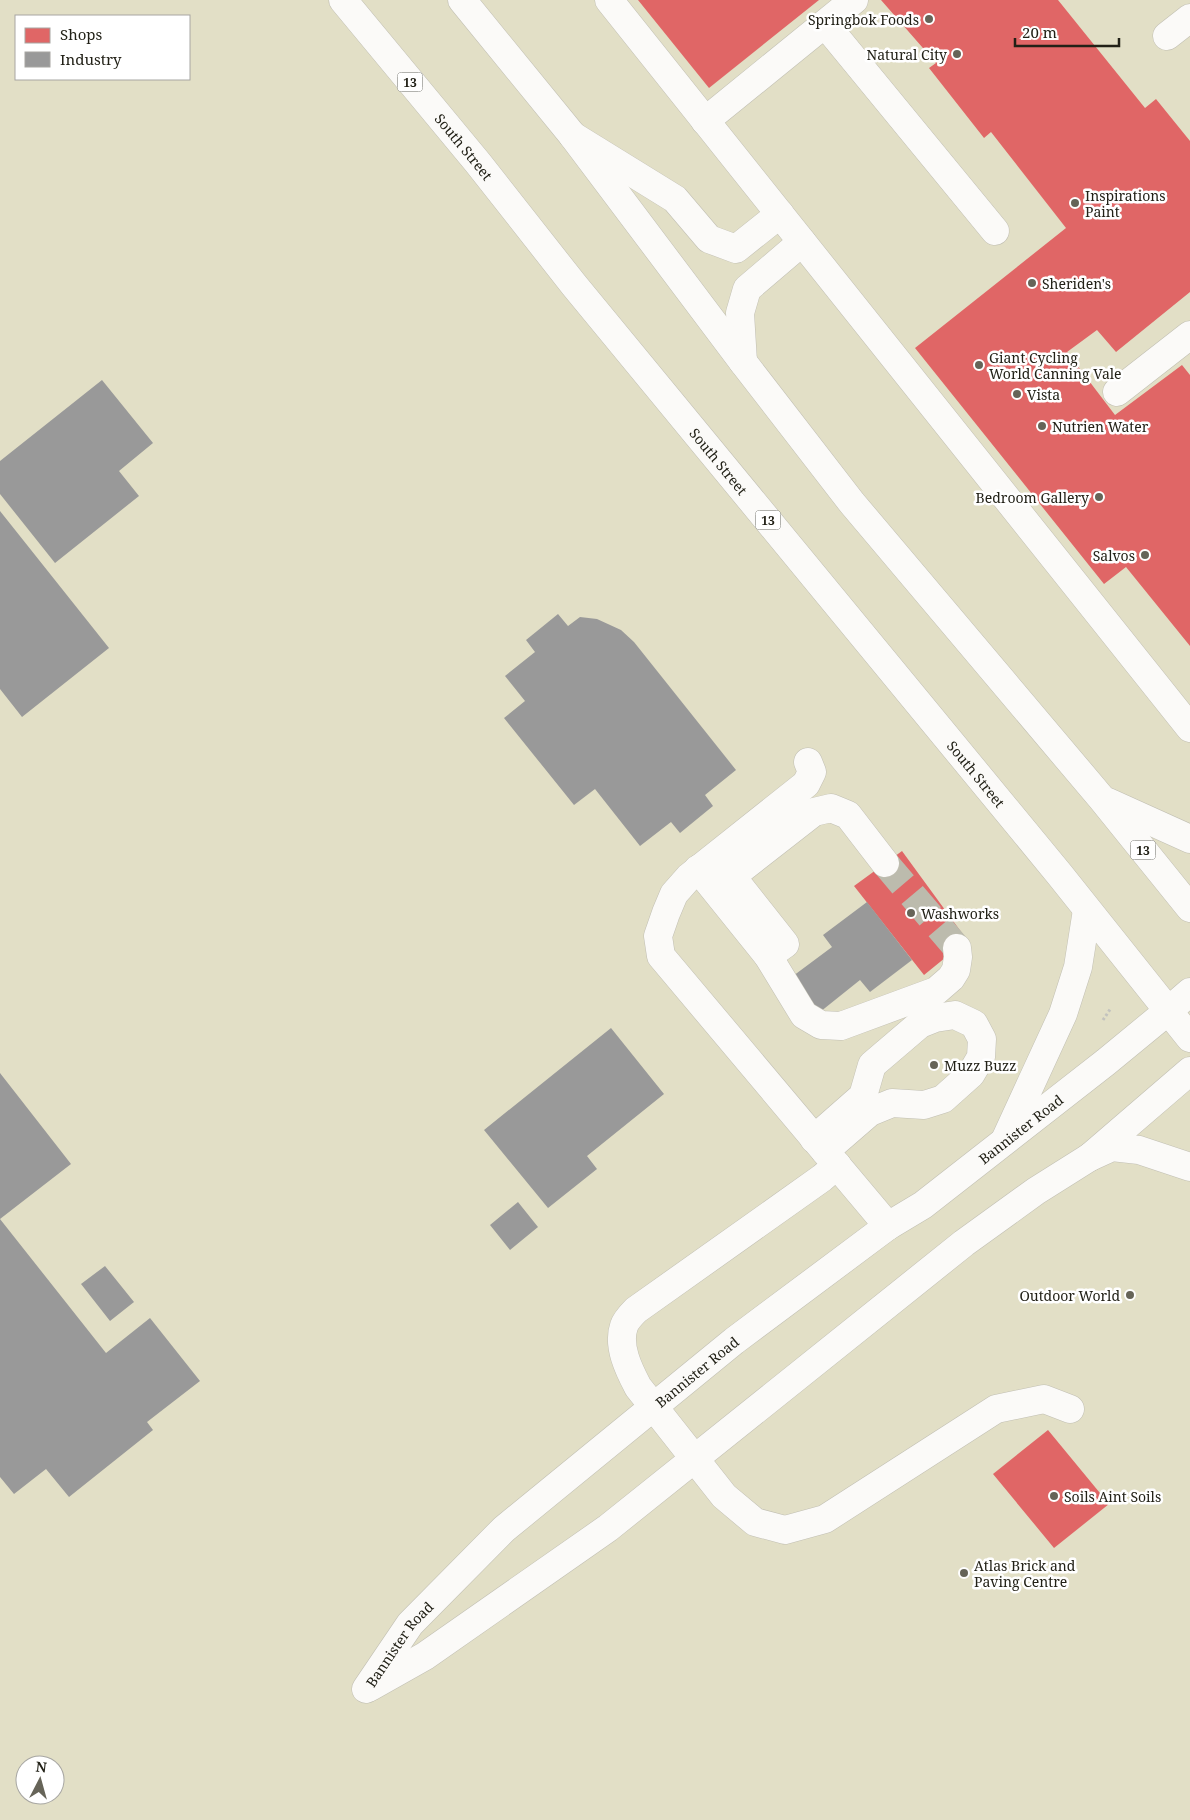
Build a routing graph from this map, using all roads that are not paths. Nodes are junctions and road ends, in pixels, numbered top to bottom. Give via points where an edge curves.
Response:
1 (343, 0) edge
2 (462, 0) edge
3 (609, 0) edge
4 (854, 0) edge
5 (1190, 18) edge
6 (825, 24) junction
7 (1167, 36) dead end
8 (705, 121) junction
9 (573, 136) junction
10 (780, 214) junction
11 (995, 231) dead end
12 (802, 242) junction
13 (1190, 335) edge
14 (743, 362) junction
15 (1117, 392) dead end
16 (1190, 728) edge
17 (808, 762) dead end
18 (1102, 799) junction
19 (1190, 839) edge
20 (707, 862) junction
21 (885, 863) tunnel mouth
22 (732, 876) junction
23 (1190, 908) edge
24 (1087, 910) junction
25 (957, 948) dead end
26 (768, 956) junction
27 (1190, 992) edge
28 (1168, 1011) junction
29 (1190, 1038) edge
30 (1190, 1071) edge
31 (1005, 1140) junction
32 (825, 1152) junction
33 (1090, 1157) junction
34 (1190, 1167) edge
35 (888, 1226) junction
36 (654, 1407) junction
37 (1070, 1409) dead end
38 (695, 1458) junction

1 - 24 main road, South Street / 13
2 - 9 main road, 13
3 - 8 main road
4 - 6 main road
5 - 7 main road
6 - 8 main road
6 - 11 main road
8 - 10 main road
9 - 10 main road via 675,199 709,239 736,249
9 - 14 main road, 13
10 - 12 main road
12 - 14 main road via 747,290 740,313
12 - 16 main road
13 - 15 main road
14 - 18 main road, 13 via 852,503
17 - 20 main road via 812,772 806,784
18 - 19 main road
18 - 23 main road, 13
20 - 22 main road
20 - 26 main road
20 - 32 main road via 674,894 658,936 661,956
21 - 22 main road via 848,815 830,808 814,812
22 - 26 main road via 785,944
24 - 28 main road, South Street / 13
24 - 31 main road via 1078,967 1063,1014
25 - 26 main road via 956,970 936,992 841,1026 821,1025 804,1015
27 - 28 main road, Bannister Road
28 - 29 main road, South Street / 13
28 - 31 main road, Bannister Road
30 - 33 main road, Bannister Road
31 - 35 main road, Bannister Road via 923,1205
32 - 32 main road via 863,1096 872,1064 920,1024 935,1018 956,1014 974,1024 982,1039 981,1057 972,1074 943,1099 924,1105 892,1103 870,1112
32 - 35 main road
32 - 36 main road via 822,1178 636,1310 624,1326 622,1346 629,1369
33 - 34 main road via 1112,1147 1139,1150
33 - 38 main road, Bannister Road via 1036,1190 964,1244
35 - 36 main road, Bannister Road via 734,1341
36 - 38 main road
36 - 38 main road, Bannister Road via 504,1529 410,1624 366,1689 425,1656 600,1534
37 - 38 main road via 1044,1399 996,1409 825,1518 785,1530 755,1522 724,1496

